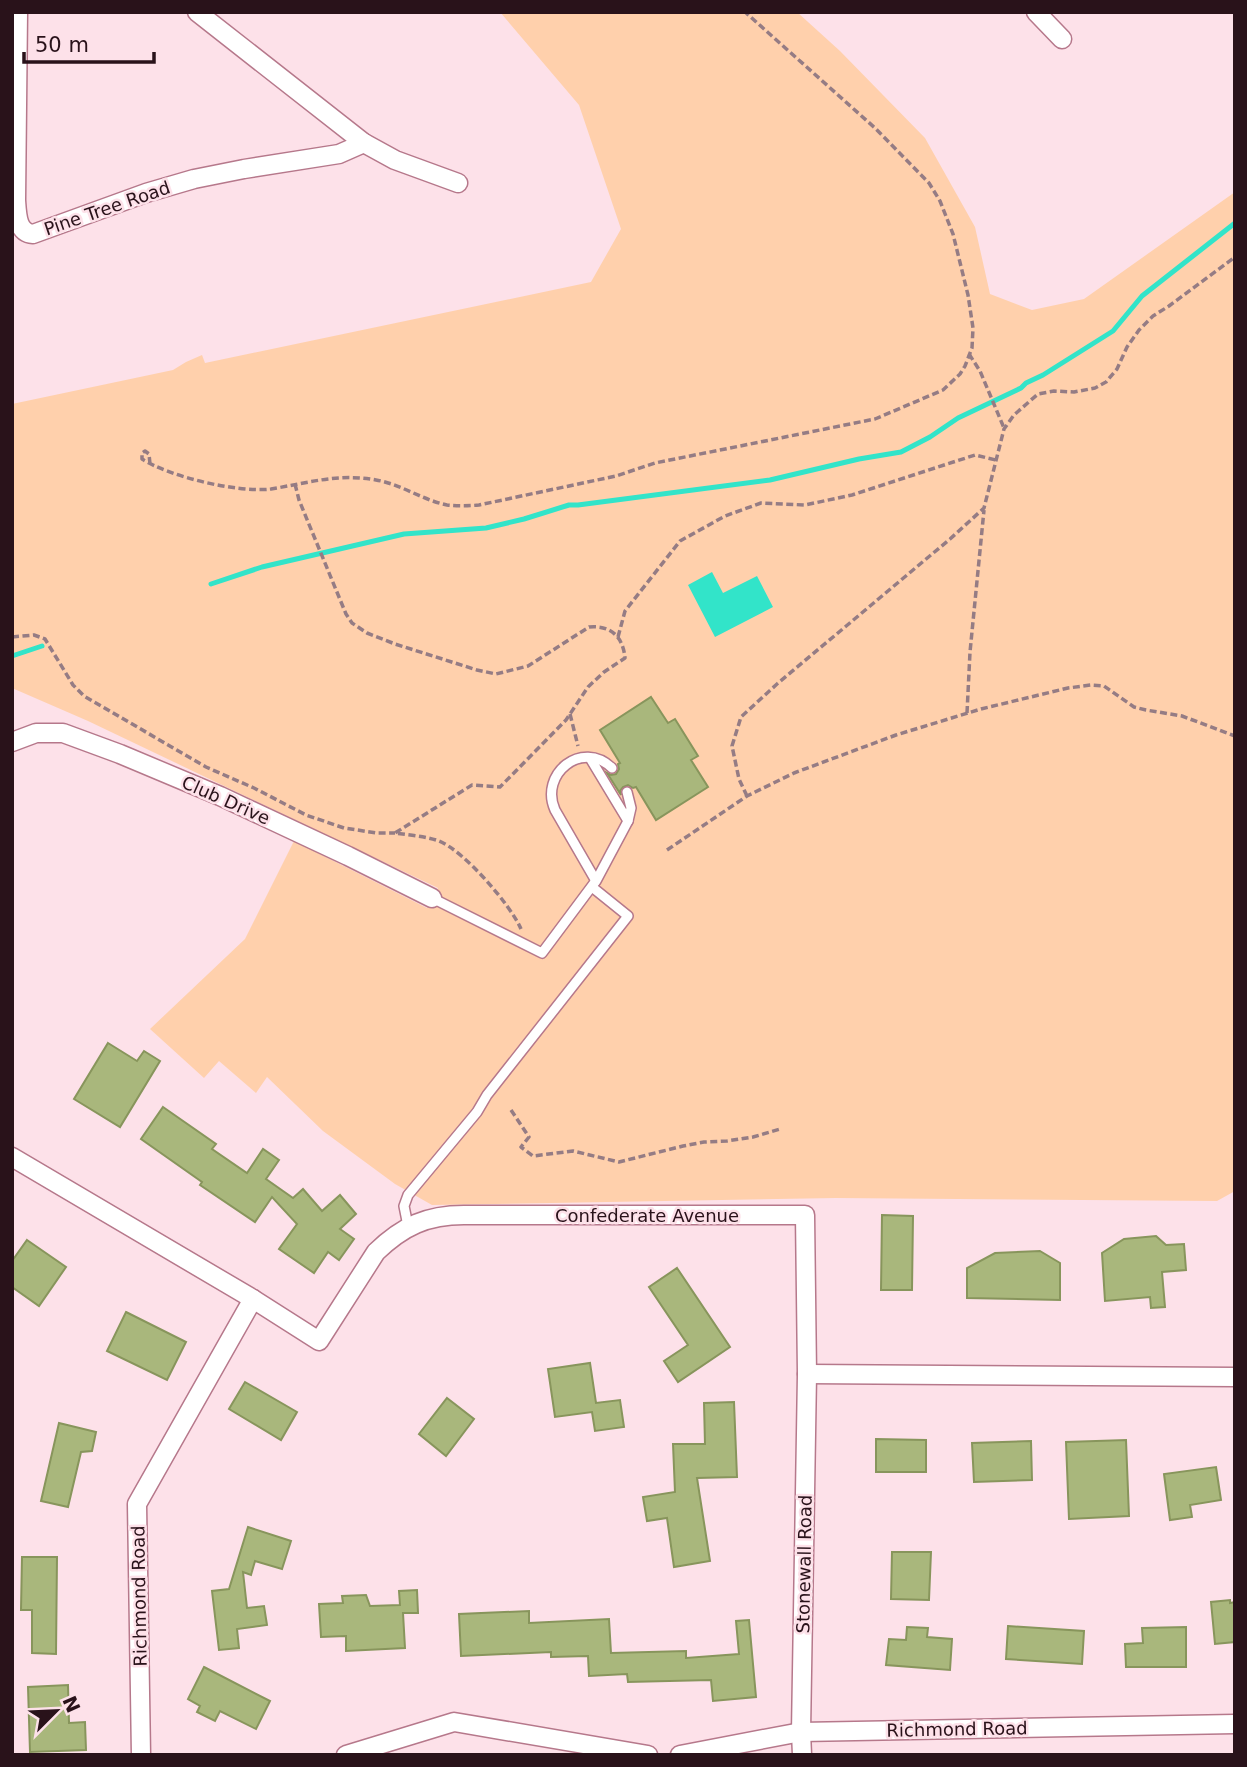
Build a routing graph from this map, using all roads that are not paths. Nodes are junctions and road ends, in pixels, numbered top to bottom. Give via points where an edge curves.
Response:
1 (18, 12) edge
2 (197, 12) edge
3 (1036, 12) edge
4 (1062, 39) dead end
5 (364, 144) junction
6 (458, 183) dead end
7 (12, 742) edge
8 (585, 758) junction
9 (612, 768) dead end
10 (627, 792) dead end
11 (628, 821) junction
12 (594, 884) junction
13 (432, 898) joint
14 (12, 1157) edge
15 (408, 1226) junction
16 (253, 1299) junction
17 (807, 1374) junction
18 (1235, 1377) edge
19 (1235, 1724) edge
20 (801, 1732) junction
21 (141, 1755) edge
22 (346, 1755) edge
23 (648, 1755) edge
24 (680, 1755) edge
25 (803, 1755) edge

1 - 5 street, Pine Tree Road via 16,200 26,233 194,179 339,154
2 - 5 street
3 - 4 street
5 - 6 street
7 - 13 street, Club Drive via 36,733 62,733 121,754
8 - 9 lane
8 - 11 lane
8 - 12 lane via 558,773 552,798
10 - 11 lane
11 - 12 lane
12 - 13 lane via 542,953
12 - 15 lane via 628,916 408,1195 404,1206
14 - 16 street, Confederate Avenue
15 - 16 street, Confederate Avenue via 376,1252 318,1341
15 - 17 street, Confederate Avenue via 451,1215 805,1215
16 - 21 street, Richmond Road via 137,1504
17 - 18 street
17 - 20 street, Stonewall Road
19 - 20 street, Richmond Road
20 - 24 street, Richmond Road
20 - 25 street, Stonewall Road
22 - 23 street via 454,1721

